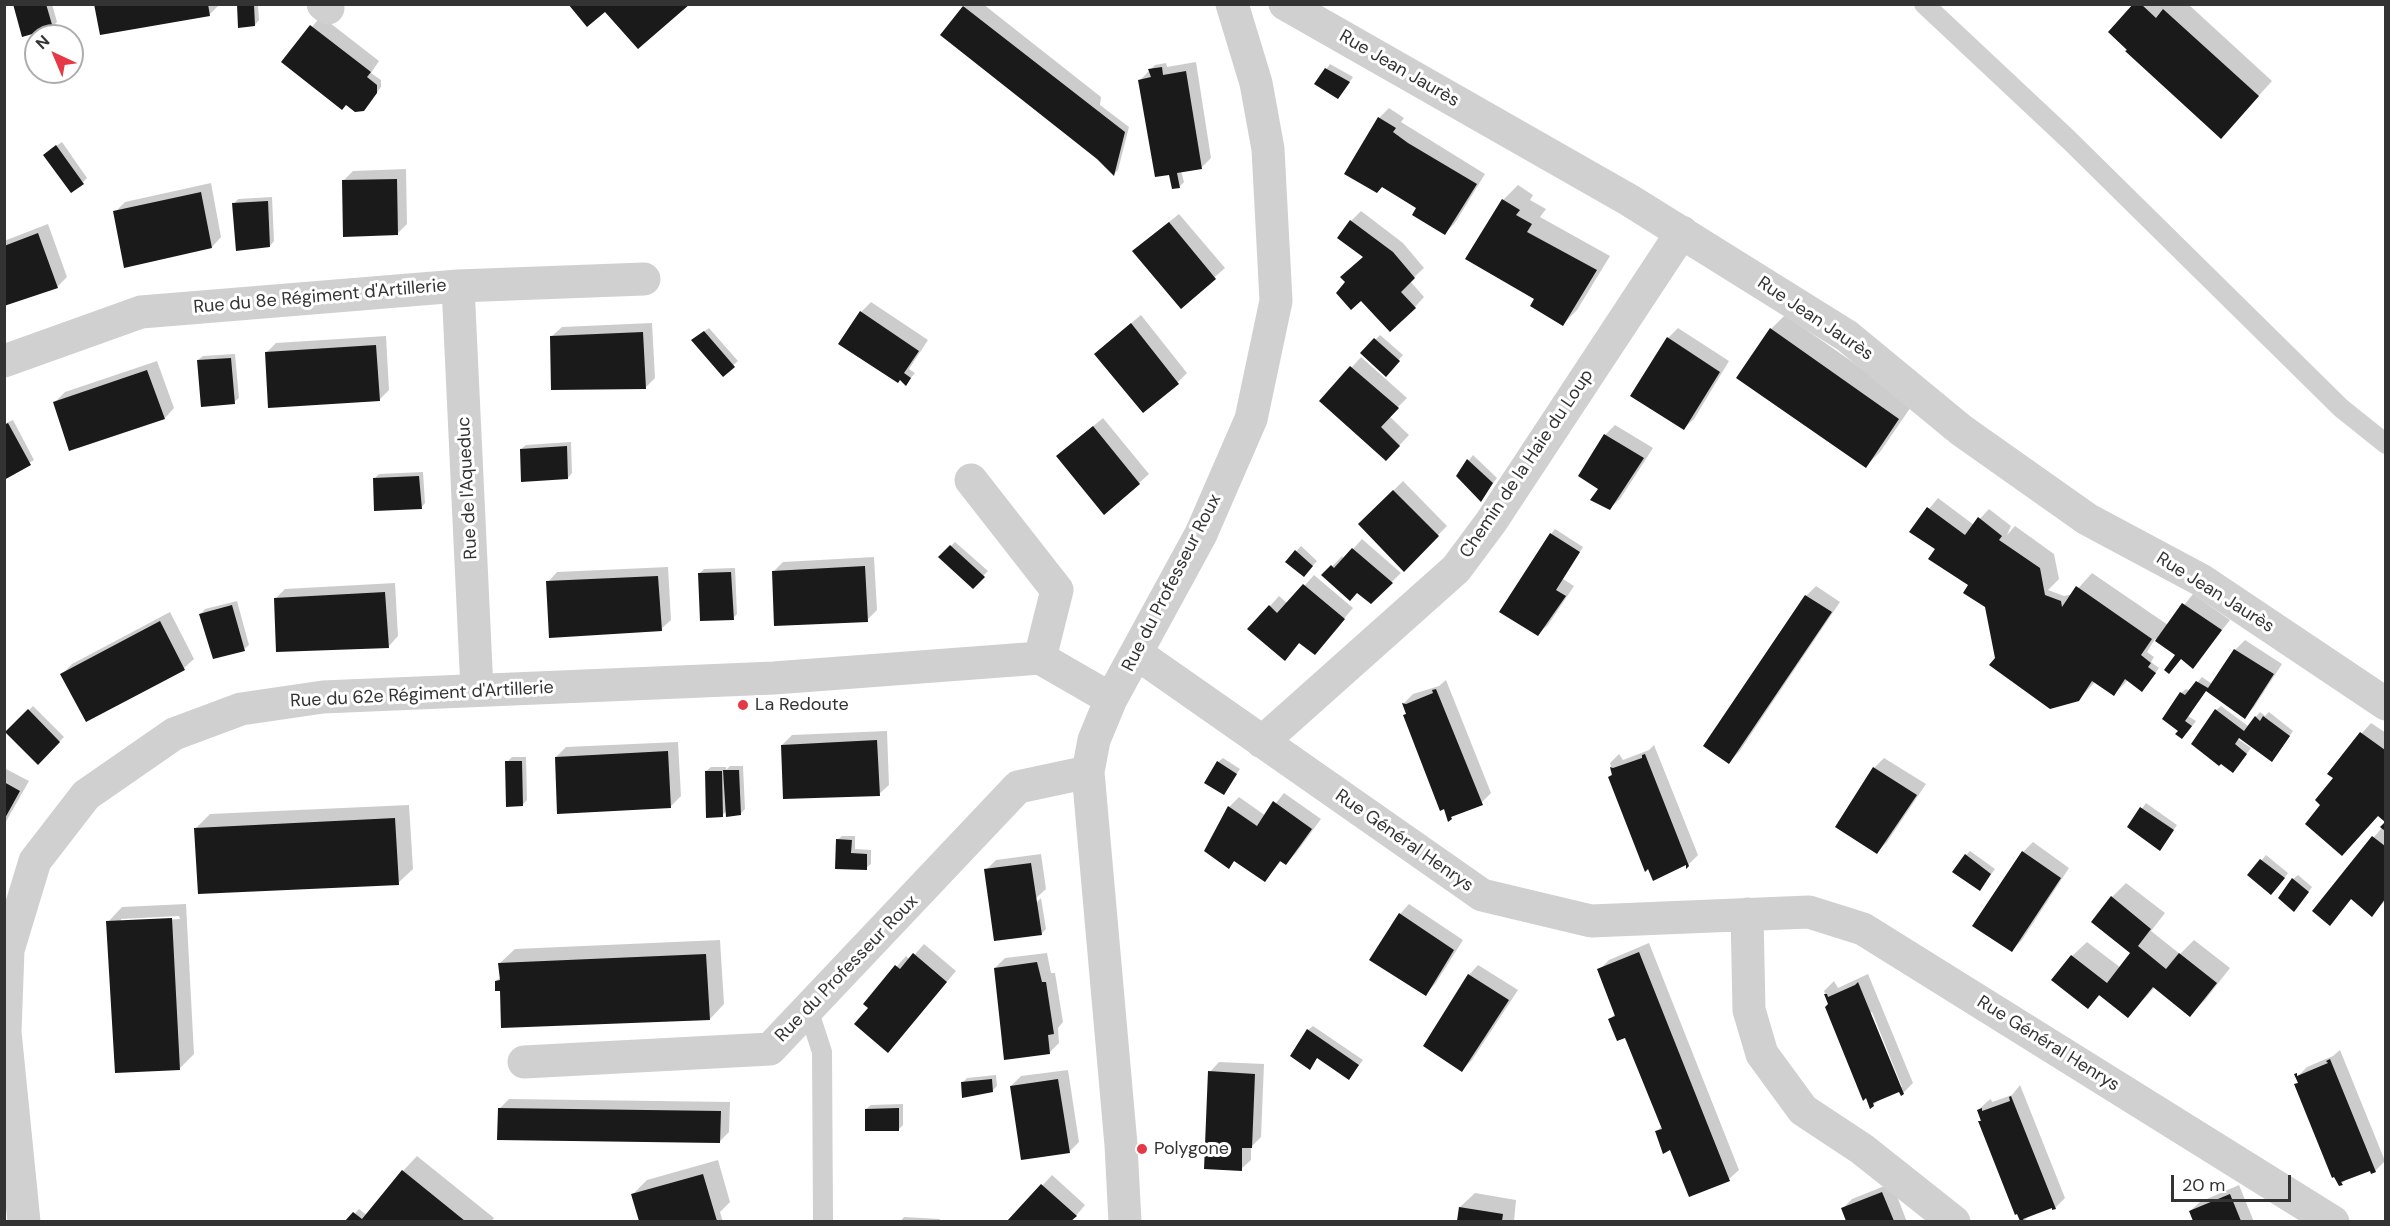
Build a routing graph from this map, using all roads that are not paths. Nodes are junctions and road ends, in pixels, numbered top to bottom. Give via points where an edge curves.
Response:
1 (1232, 4) edge
2 (1285, 4) edge
3 (1924, 4) edge
4 (1682, 232) junction
5 (644, 279) dead end
6 (458, 286) junction
7 (4, 361) edge
8 (2385, 444) edge
9 (971, 480) dead end
10 (1136, 653) junction
11 (1040, 658) junction
12 (477, 690) junction
13 (1111, 699) junction
14 (2385, 704) edge
15 (1262, 742) junction
16 (1088, 772) junction
17 (1747, 914) junction
18 (808, 1009) junction
19 (524, 1062) dead end
20 (12, 1178) edge
21 (823, 1220) dead end
22 (24, 1221) edge
23 (1125, 1221) edge
24 (1954, 1221) edge
25 (2333, 1221) edge

1 - 10 street, Rue du Professeur Roux via 1256,83 1268,150 1276,301 1251,419 1202,534
2 - 4 street, Rue Jean Jaurès
3 - 8 lane via 2068,139 2341,408
4 - 14 street, Rue Jean Jaurès via 1847,336 1960,430 2088,519 2201,580
4 - 15 street, Chemin de la Haie du Loup via 1456,569
5 - 6 street, Rue du 8e Régiment d'Artillerie
6 - 7 street, Rue du 8e Régiment d'Artillerie via 141,312
6 - 12 street, Rue de l'Aqueduc
9 - 11 street via 1057,590
10 - 13 street, Rue du Professeur Roux
10 - 15 street, Rue Général Henrys
11 - 12 street, Rue du 62e Régiment d'Artillerie via 774,678
11 - 13 street
12 - 20 street, Rue du 62e Régiment d'Artillerie via 323,697 241,709 174,734 86,795 35,861 8,950 5,1032
13 - 16 street, Rue du Professeur Roux via 1094,740
15 - 17 street, Rue Général Henrys via 1482,895 1591,921
16 - 18 street, Rue du Professeur Roux via 1018,787
16 - 23 street, Rue du Professeur Roux
17 - 24 street via 1749,1010 1762,1054 1803,1110 1862,1149
17 - 25 street, Rue Général Henrys via 1809,912 1863,929
18 - 19 street, Rue du Professeur Roux via 770,1049
18 - 21 lane via 822,1052
20 - 22 street, Rue du 62e Régiment d'Artillerie

